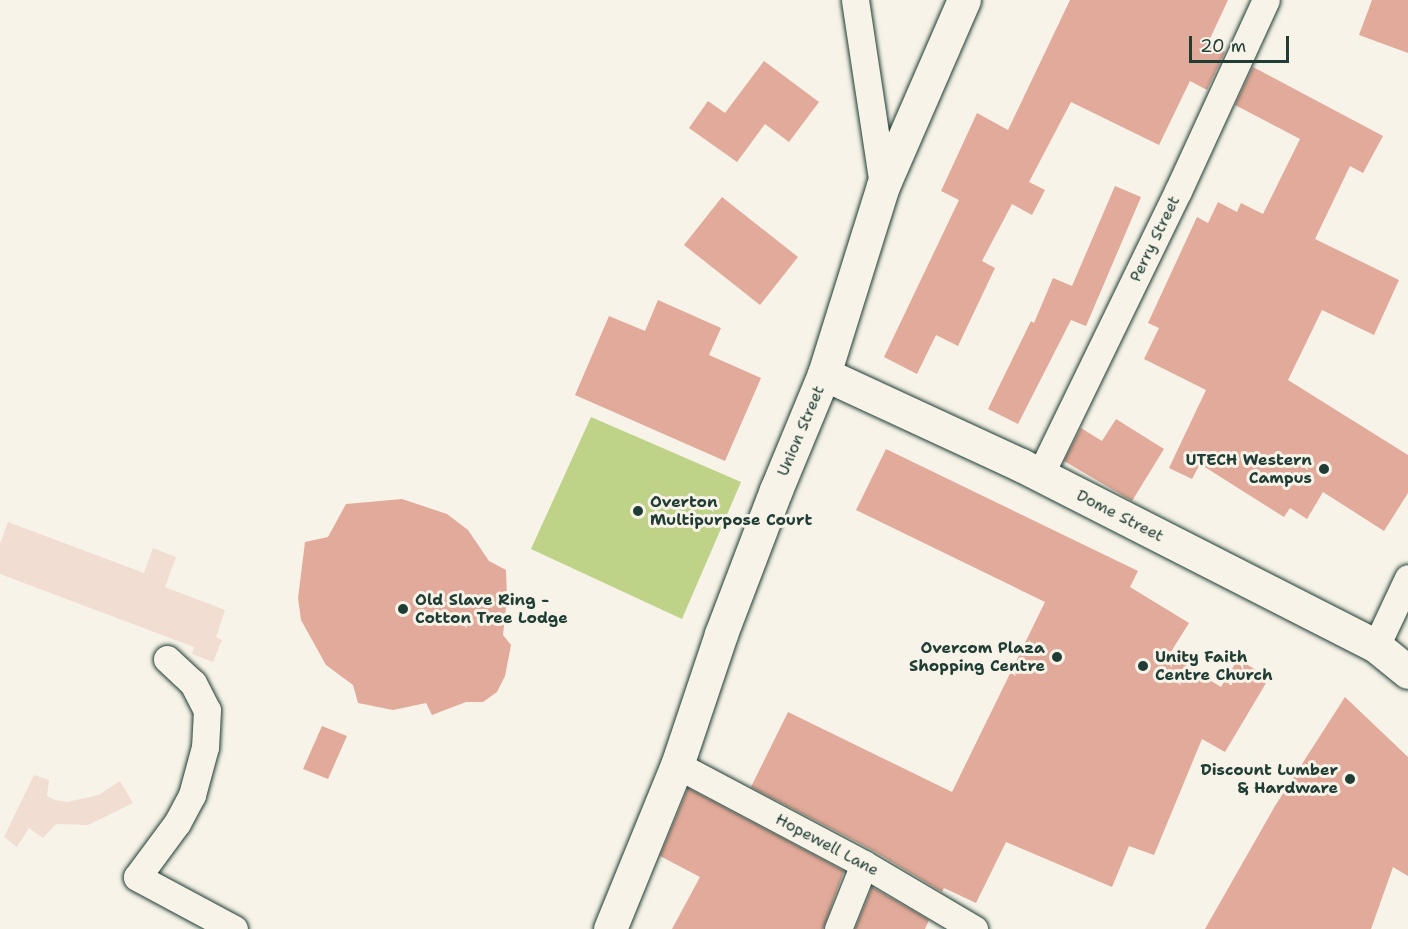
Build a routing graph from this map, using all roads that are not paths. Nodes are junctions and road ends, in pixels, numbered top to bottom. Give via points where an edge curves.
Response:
1 (855, 0) edge
2 (964, 0) edge
3 (1266, 0) edge
4 (883, 186) junction
5 (825, 374) junction
6 (1040, 475) junction
7 (1408, 578) edge
8 (1376, 646) junction
9 (167, 659) dead end
10 (1408, 672) edge
11 (677, 765) junction
12 (864, 864) junction
13 (234, 929) edge
14 (610, 929) edge
15 (838, 929) edge
16 (974, 929) edge

1 - 4 street
2 - 4 street, Union Street
3 - 6 street, Perry Street
4 - 5 street, Union Street
5 - 6 street, Dome Street
5 - 11 street, Union Street via 776,490
6 - 8 street, Dome Street
7 - 8 street
8 - 10 street, Dome Street
9 - 13 street via 193,683 207,710 205,747 187,804 137,877
11 - 12 street, Hopewell Lane
11 - 14 street, Union Street
12 - 15 street
12 - 16 street, Hopewell Lane

